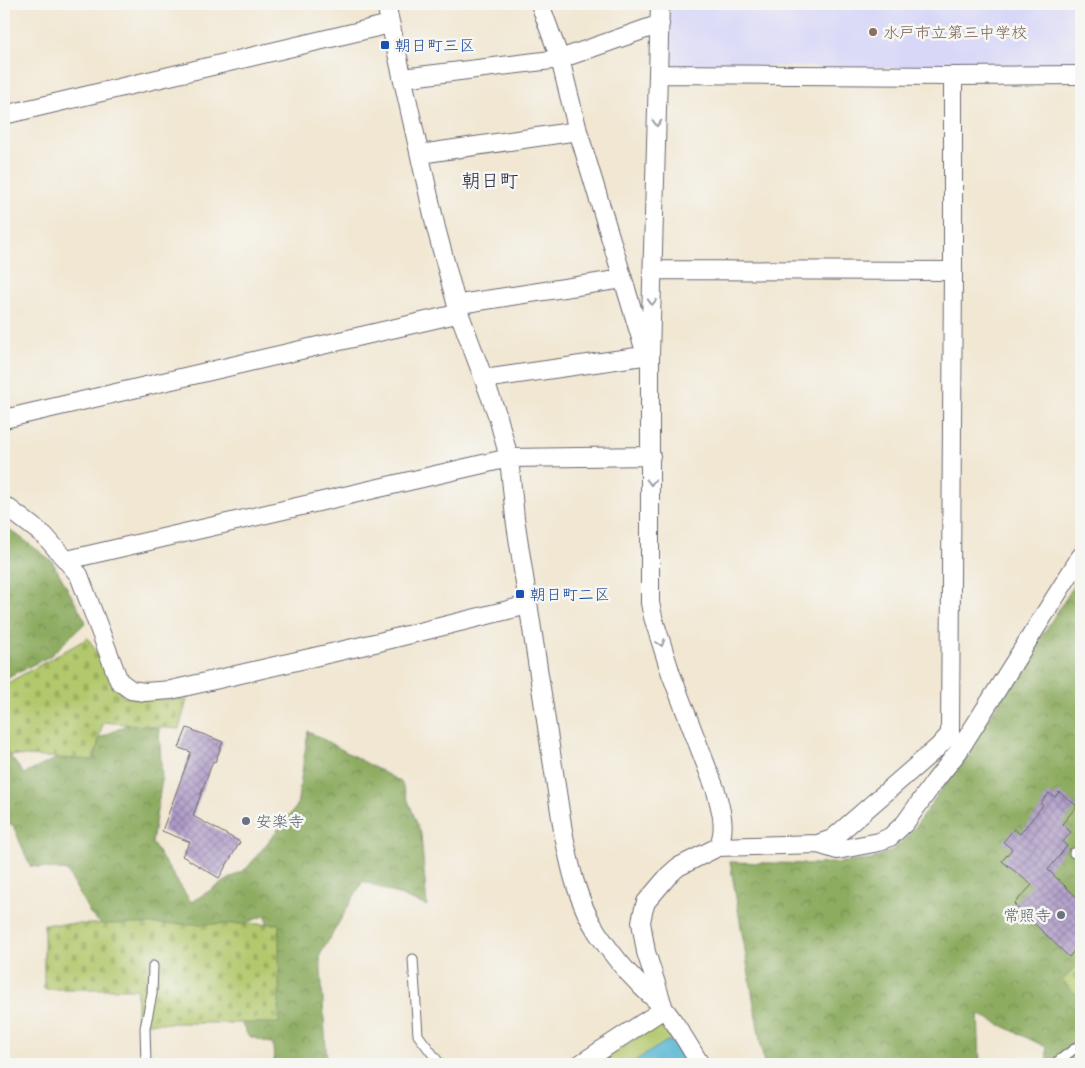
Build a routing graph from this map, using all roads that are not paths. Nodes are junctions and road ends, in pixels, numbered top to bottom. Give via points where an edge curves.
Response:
1 (386, 4) edge
2 (540, 4) edge
3 (660, 4) edge
4 (390, 24) junction
5 (660, 24) junction
6 (560, 59) junction
7 (659, 74) junction
8 (1081, 75) edge
9 (953, 76) junction
10 (402, 78) junction
11 (4, 115) edge
12 (578, 131) junction
13 (420, 154) junction
14 (653, 270) junction
15 (953, 272) junction
16 (623, 278) junction
17 (458, 310) junction
18 (650, 355) junction
19 (484, 379) junction
20 (4, 419) edge
21 (651, 456) junction
22 (508, 458) junction
23 (4, 506) edge
24 (1081, 556) edge
25 (67, 560) junction
26 (528, 605) junction
27 (818, 844) junction
28 (718, 847) junction
29 (413, 959) dead end
30 (153, 966) dead end
31 (664, 1010) junction
32 (1081, 1044) edge
33 (146, 1064) edge
34 (440, 1064) edge
35 (580, 1064) edge
36 (700, 1064) edge
37 (1054, 1064) edge

1 - 4 street
2 - 6 street
3 - 5 street
4 - 10 street
4 - 11 street
5 - 6 street
5 - 7 street
6 - 10 street
6 - 12 street
7 - 9 street
7 -> 14 street
8 - 9 street
9 - 15 street
10 - 13 street
12 - 13 street
12 - 16 street
13 - 17 street
14 - 15 street
14 -> 18 street
15 - 27 street via 950,734 832,839
16 - 17 street via 466,303
16 - 18 street via 643,345
17 - 19 street
17 - 20 street via 442,318
18 - 19 street
18 - 21 street
19 - 22 street
21 - 22 street
21 -> 28 street via 650,604 671,674 716,792 723,828
22 - 25 street
22 - 26 street
23 - 25 street via 45,536
24 - 27 street via 958,752 905,823 879,842 837,850
25 - 26 street via 79,575 119,681 131,690 145,692 180,688
26 - 31 street via 563,831 575,885 597,931 616,958
27 - 28 street
28 - 31 street via 678,867 646,902 641,922 646,952
29 - 34 lane via 418,1035
30 - 33 lane via 152,994 145,1028
31 - 35 street
31 - 36 street
32 - 37 lane

